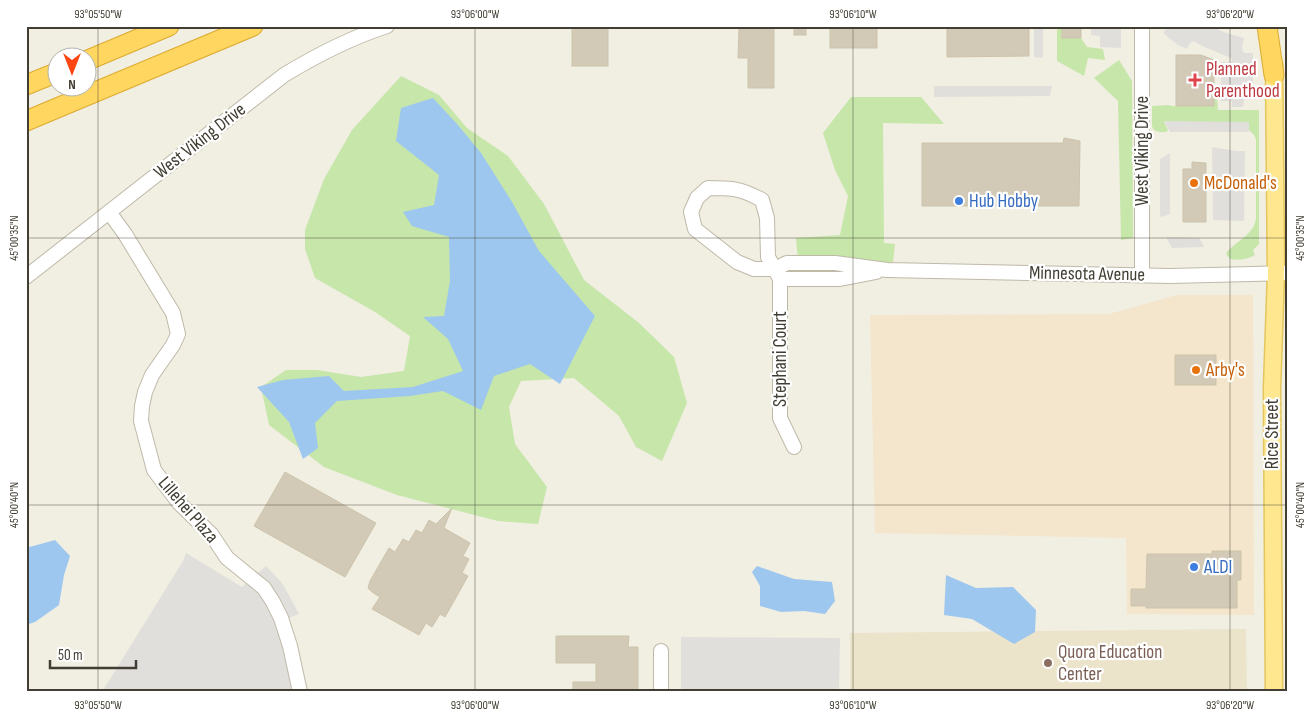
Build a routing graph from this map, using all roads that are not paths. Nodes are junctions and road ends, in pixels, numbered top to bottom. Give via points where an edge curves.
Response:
1 (169, 26) edge
2 (253, 26) edge
3 (387, 26) edge
4 (1142, 26) edge
5 (1267, 26) edge
6 (1271, 26) edge
7 (98, 56) edge
8 (48, 76) edge
9 (1274, 76) junction
10 (26, 85) edge
11 (26, 121) edge
12 (109, 212) junction
13 (1282, 273) edge
14 (777, 274) junction
15 (1142, 275) junction
16 (26, 277) edge
17 (794, 447) dead end
18 (661, 651) dead end
19 (300, 692) edge
20 (661, 692) edge
21 (1274, 692) edge

1 - 7 highway
2 - 11 highway
3 - 12 street, West Viking Drive via 338,45 284,75
4 - 15 street, West Viking Drive
5 - 9 highway
6 - 9 main road, Rice Street
8 - 10 highway
9 - 13 main road, Rice Street
12 - 16 street, West Viking Drive
12 - 19 street, Lillehei Plaza via 172,313 178,334 152,375 142,406 141,421 154,470 178,503 211,534 227,558 264,588 281,618
13 - 15 street, Minnesota Avenue
13 - 21 main road, Rice Street via 1272,388
14 - 14 street, Minnesota Avenue via 768,257 767,218 762,200 731,188 708,188 697,198 691,212 695,229 737,262
14 - 15 street, Minnesota Avenue via 787,263 835,263 887,270
14 - 17 street, Stephani Court via 780,418
18 - 20 street

